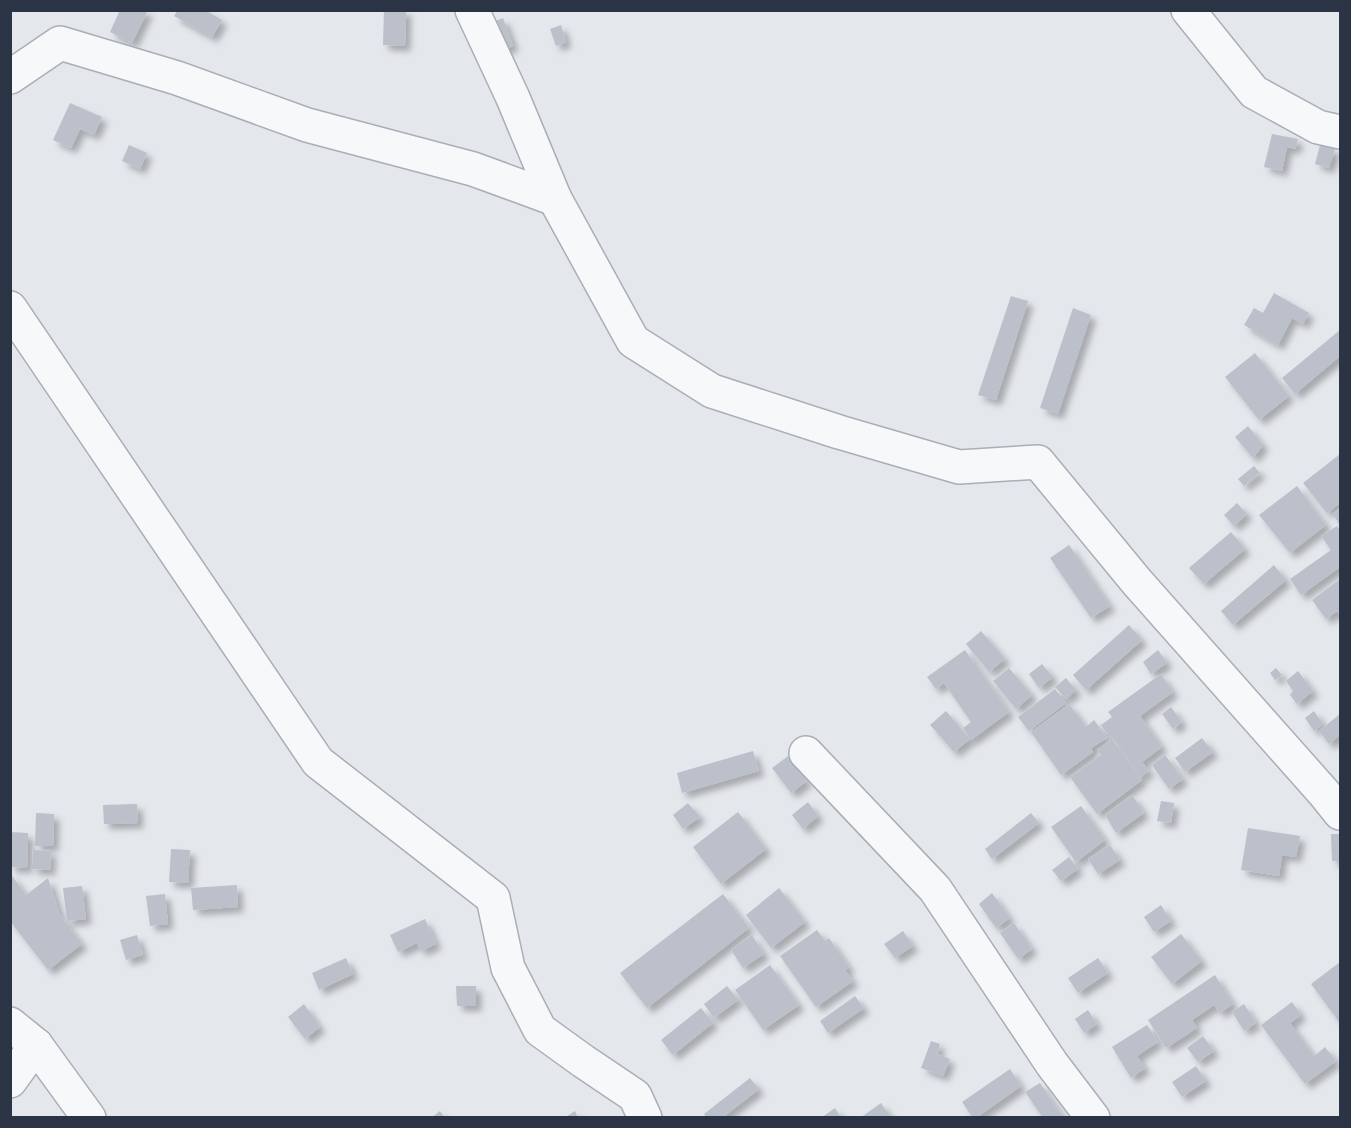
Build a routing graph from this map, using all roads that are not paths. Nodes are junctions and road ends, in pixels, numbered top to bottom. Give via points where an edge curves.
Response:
1 (472, 10) edge
2 (1188, 10) edge
3 (10, 77) edge
4 (1341, 132) edge
5 (555, 199) junction
6 (10, 308) edge
7 (806, 753) dead end
8 (1335, 798) edge
9 (10, 1024) edge
10 (36, 1045) junction
11 (10, 1081) edge
12 (89, 1118) edge
13 (645, 1118) edge
14 (1093, 1118) edge

1 - 5 street
2 - 4 street via 1254,92 1318,127
3 - 5 street via 60,43 177,78 307,125 473,169
5 - 8 street via 633,341 712,392 960,467 1038,462 1137,582
6 - 13 street via 318,762 493,898 508,968 540,1030 635,1096
7 - 14 street via 935,889 1052,1064
9 - 10 street
10 - 11 street
10 - 12 street

